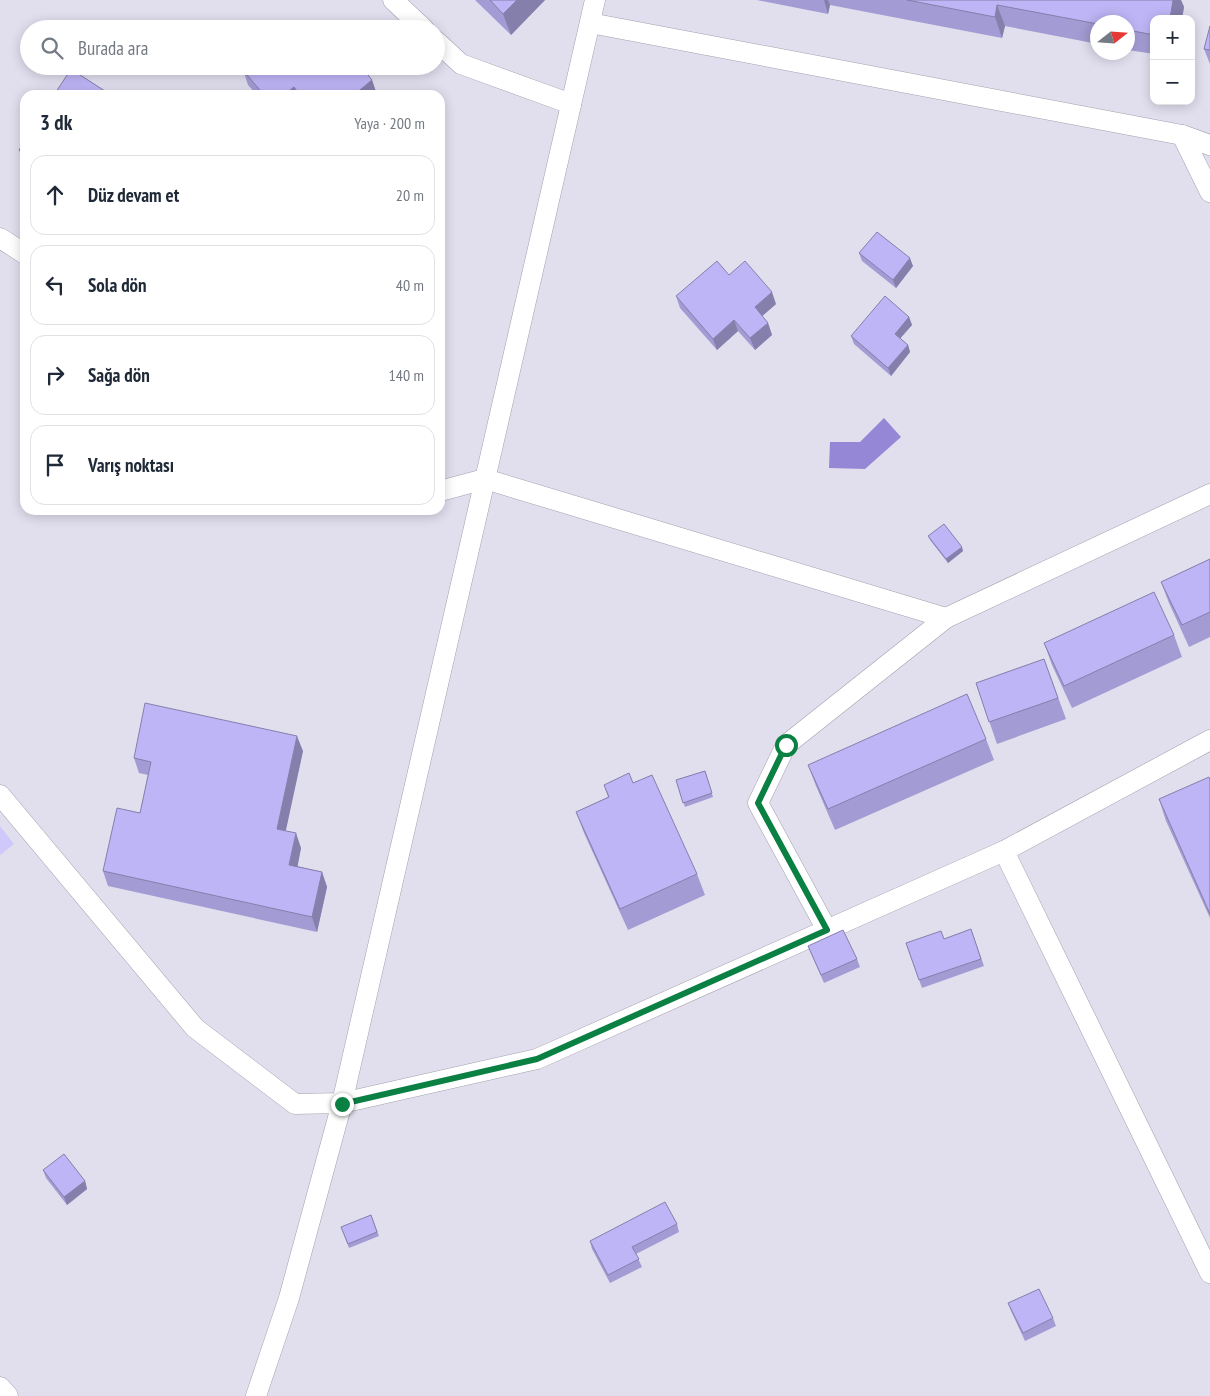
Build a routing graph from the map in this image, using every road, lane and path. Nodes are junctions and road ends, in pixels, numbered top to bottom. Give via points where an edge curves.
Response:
1 (394, 0) edge
2 (595, 0) edge
3 (415, 20) edge
4 (590, 24) junction
5 (445, 50) edge
6 (571, 104) junction
7 (1182, 134) junction
8 (1210, 145) edge
9 (1210, 192) edge
10 (0, 238) edge
11 (20, 251) edge
12 (485, 479) junction
13 (445, 489) edge
14 (1210, 494) edge
15 (946, 618) junction
16 (1210, 740) edge
17 (0, 795) edge
18 (1004, 851) junction
19 (827, 930) junction
20 (342, 1104) junction
21 (1210, 1273) edge
22 (0, 1387) edge
23 (8, 1396) edge
24 (256, 1396) edge

1 - 3 street
2 - 4 street
4 - 6 street
4 - 7 street
5 - 6 street via 460,64
6 - 12 street
7 - 8 street
7 - 9 street
10 - 11 street
12 - 13 street
12 - 15 street
12 - 20 street
14 - 15 street
15 - 19 street via 786,745 758,803
16 - 18 street
17 - 20 street via 195,1028 295,1104
18 - 19 street
18 - 21 street
19 - 20 street via 537,1059
20 - 24 street via 289,1298
22 - 23 street

